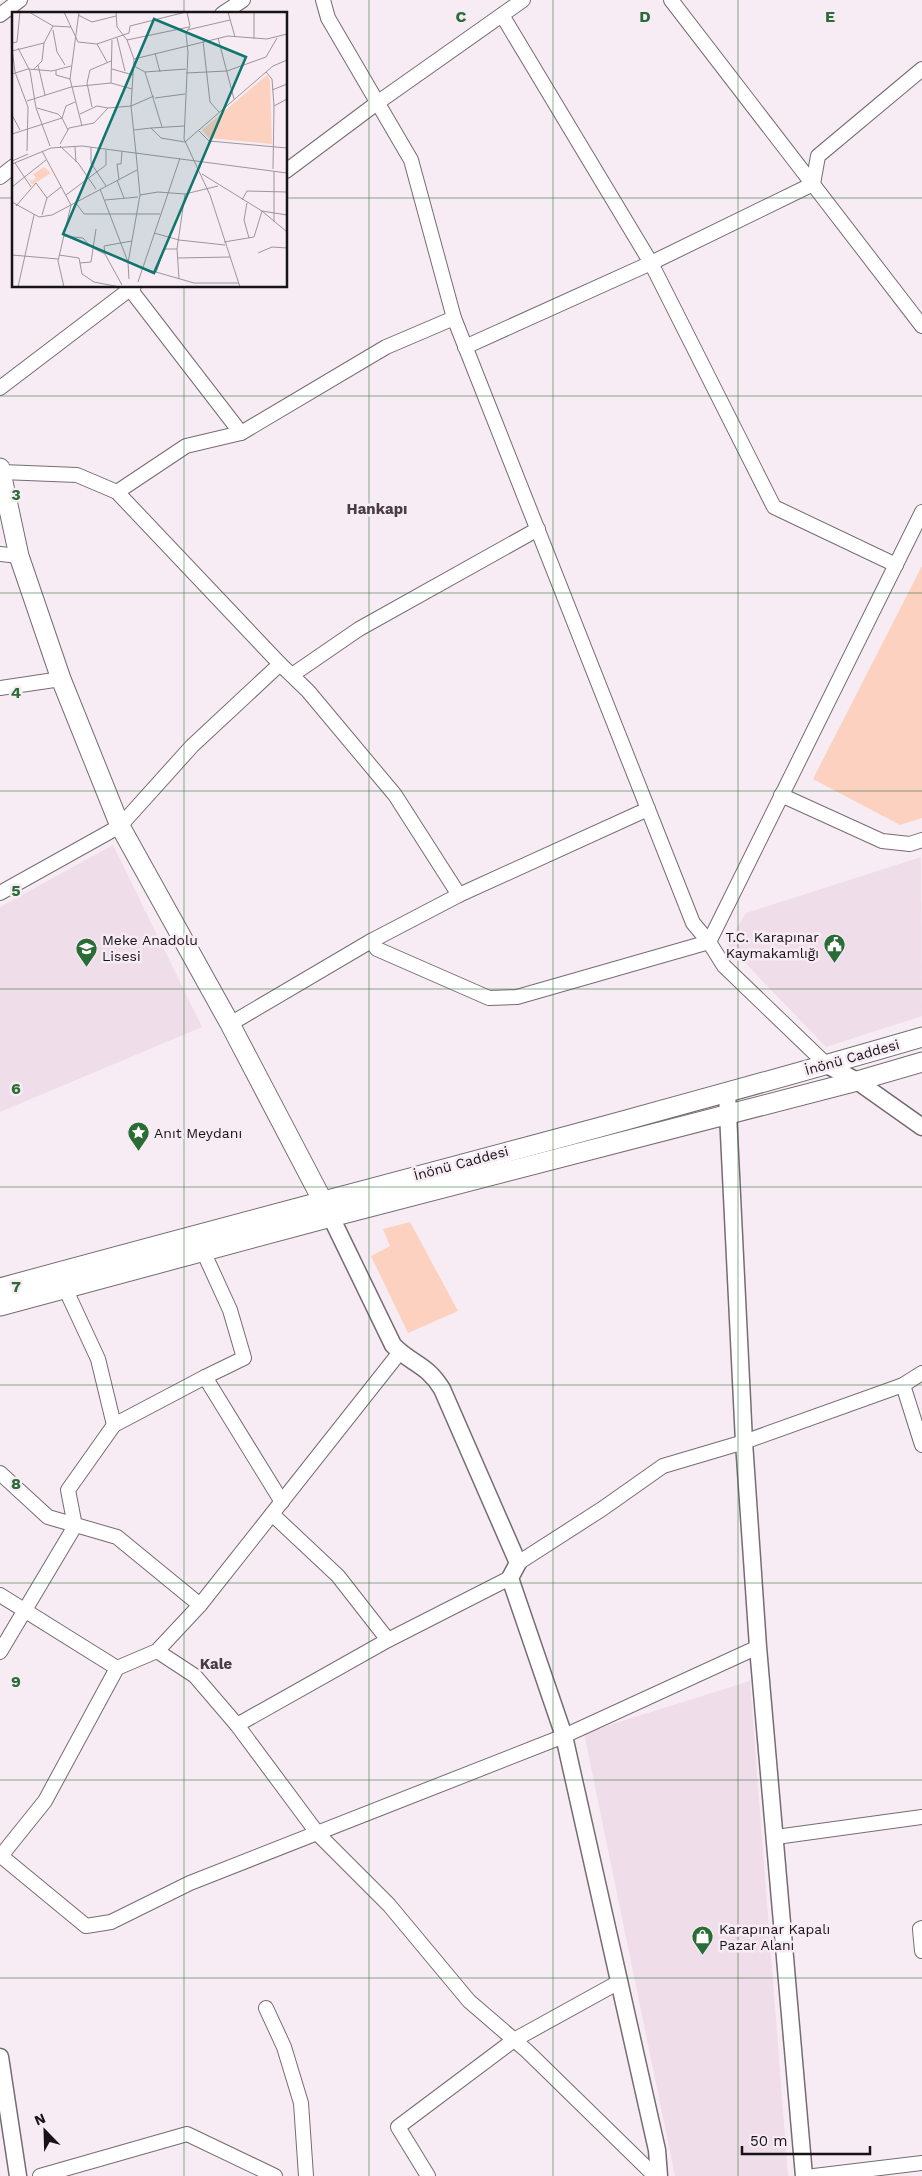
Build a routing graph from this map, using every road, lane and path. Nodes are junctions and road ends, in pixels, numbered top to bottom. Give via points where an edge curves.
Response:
1 (20, 0) edge
2 (243, 0) edge
3 (323, 0) edge
4 (523, 0) edge
5 (671, 0) edge
6 (225, 12) edge
7 (0, 15) edge
8 (502, 15) junction
9 (922, 69) edge
10 (377, 103) junction
11 (12, 168) edge
12 (288, 170) edge
13 (0, 177) edge
14 (813, 184) junction
15 (651, 262) junction
16 (132, 288) edge
17 (454, 318) junction
18 (922, 326) edge
19 (465, 347) junction
20 (0, 388) edge
21 (241, 433) junction
22 (1, 470) edge
23 (117, 492) junction
24 (922, 512) edge
25 (538, 529) junction
26 (9, 555) edge
27 (896, 565) junction
28 (280, 664) junction
29 (292, 676) junction
30 (61, 679) junction
31 (0, 688) edge
32 (781, 794) junction
33 (648, 809) junction
34 (120, 826) junction
35 (922, 840) edge
36 (0, 893) edge
37 (459, 895) junction
38 (371, 941) junction
39 (709, 942) junction
40 (230, 1024) junction
41 (922, 1037) edge
42 (922, 1062) edge
43 (827, 1065) junction
44 (857, 1081) junction
45 (727, 1093) junction
46 (729, 1114) junction
47 (922, 1127) edge
48 (323, 1199) junction
49 (331, 1217) junction
50 (203, 1251) junction
51 (0, 1288) edge
52 (65, 1288) junction
53 (0, 1306) edge
54 (400, 1352) junction
55 (922, 1373) edge
56 (205, 1377) junction
57 (903, 1385) junction
58 (114, 1425) junction
59 (744, 1442) junction
60 (922, 1445) edge
61 (0, 1473) edge
62 (282, 1502) junction
63 (272, 1514) junction
64 (75, 1526) junction
65 (518, 1563) junction
66 (510, 1578) junction
67 (0, 1595) edge
68 (200, 1605) junction
69 (26, 1612) junction
70 (388, 1640) junction
71 (758, 1647) junction
72 (156, 1651) junction
73 (0, 1652) edge
74 (117, 1668) junction
75 (237, 1725) junction
76 (564, 1736) junction
77 (922, 1817) edge
78 (318, 1834) junction
79 (776, 1837) junction
80 (0, 1857) edge
81 (922, 1928) edge
82 (922, 1951) edge
83 (619, 1982) junction
84 (266, 2008) dead end
85 (514, 2040) junction
86 (0, 2057) edge
87 (922, 2163) edge
88 (18, 2176) edge
89 (40, 2176) edge
90 (275, 2176) edge
91 (306, 2176) edge
92 (428, 2176) edge
93 (655, 2176) edge
94 (659, 2176) edge
95 (804, 2176) edge
96 (814, 2176) edge

1 - 7 street
2 - 6 street
3 - 10 street via 328,18
4 - 8 street
5 - 14 street
8 - 10 street
8 - 15 street
9 - 14 street via 818,156
10 - 12 street
10 - 17 street via 411,160
11 - 13 street
14 - 15 street
14 - 18 street
15 - 19 street
15 - 27 street via 774,507
16 - 20 street
16 - 21 street
17 - 19 street
17 - 21 street via 386,347
19 - 25 street
21 - 23 street via 186,446
22 - 23 street via 77,475
22 - 26 main road
23 - 28 street
24 - 27 street
25 - 29 street via 359,629
25 - 33 street
26 - 30 main road
27 - 32 street
28 - 29 street
28 - 34 street via 192,746
29 - 37 street via 395,795
30 - 31 street
30 - 34 main road
32 - 35 street via 882,841 910,844
32 - 39 street
33 - 37 street
33 - 39 street via 692,922
34 - 36 street
34 - 40 main road
37 - 38 street
38 - 39 street via 378,950 489,998 517,998
38 - 40 street
39 - 43 street via 724,966
40 - 48 main road
41 - 43 main road, İnönü Caddesi
42 - 44 main road, İnönü Caddesi
43 - 44 street
43 - 45 main road, İnönü Caddesi
44 - 46 main road, İnönü Caddesi
44 - 47 street
45 - 46 street
45 - 48 main road, İnönü Caddesi
46 - 49 main road, İnönü Caddesi
46 - 59 street
48 - 49 main road
48 - 51 main road, İnönü Caddesi
49 - 50 main road, İnönü Caddesi
49 - 54 street via 393,1345
50 - 52 main road, İnönü Caddesi
50 - 56 street via 230,1310 244,1358
52 - 53 main road, İnönü Caddesi
52 - 58 street via 98,1359
54 - 62 street
54 - 65 street via 423,1366 442,1389
55 - 57 street
56 - 58 street
56 - 62 street
57 - 59 street
57 - 60 street
58 - 64 street via 68,1490
59 - 65 street via 663,1466
59 - 71 street
61 - 64 street via 48,1518
62 - 63 street
63 - 68 street
63 - 70 street via 338,1576
64 - 68 street via 116,1537
64 - 69 street
65 - 66 street
66 - 70 street
66 - 76 street
67 - 69 street
68 - 72 street
69 - 73 street
69 - 74 street
70 - 75 street
71 - 76 street
71 - 79 street
72 - 74 street
72 - 75 street via 195,1676
74 - 80 street via 46,1801
75 - 78 street
76 - 78 street
76 - 83 street
77 - 79 street
78 - 80 street via 190,1883 111,1922 86,1926
78 - 85 street via 389,1905 469,2001
79 - 95 street
81 - 82 street
83 - 85 street
83 - 94 street via 657,2150
84 - 91 street via 284,2047 301,2103
85 - 92 street via 398,2127
85 - 93 street
86 - 88 street
87 - 96 street
89 - 90 street via 187,2134

